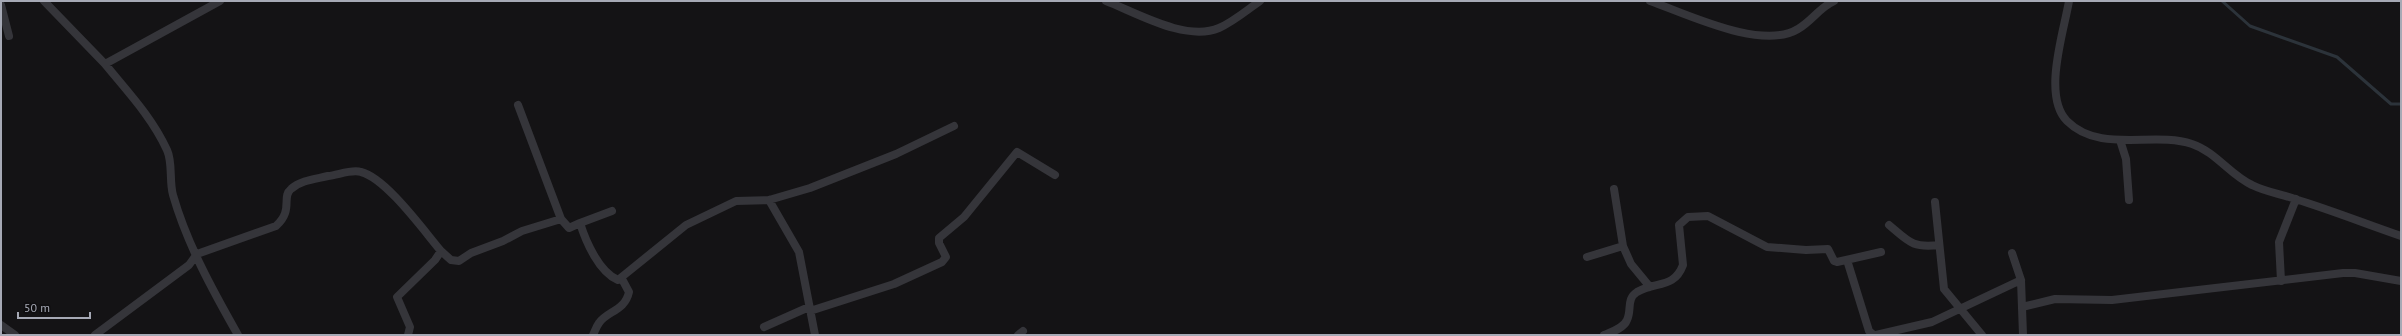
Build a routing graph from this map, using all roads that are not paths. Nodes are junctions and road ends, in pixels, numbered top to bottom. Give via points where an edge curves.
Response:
1 (44, 1) edge
2 (220, 1) edge
3 (1106, 1) edge
4 (1260, 1) edge
5 (1650, 1) edge
6 (1834, 1) edge
7 (2069, 1) edge
8 (1, 5) edge
9 (9, 36) dead end
10 (105, 64) junction
11 (518, 105) dead end
12 (954, 126) dead end
13 (2120, 140) junction
14 (1055, 176) dead end
15 (1614, 189) dead end
16 (2296, 199) junction
17 (769, 200) junction
18 (2129, 200) dead end
19 (1935, 202) dead end
20 (612, 211) dead end
21 (561, 219) junction
22 (580, 223) junction
23 (1889, 225) dead end
24 (2401, 236) edge
25 (1939, 245) junction
26 (1623, 246) junction
27 (441, 251) junction
28 (1881, 252) dead end
29 (2012, 253) dead end
30 (197, 254) junction
31 (1587, 257) dead end
32 (1847, 260) junction
33 (622, 279) junction
34 (2022, 280) junction
35 (2281, 281) junction
36 (2401, 281) edge
37 (1650, 287) junction
38 (2022, 307) junction
39 (810, 309) junction
40 (1962, 310) junction
41 (1, 325) edge
42 (764, 327) dead end
43 (15, 335) edge
44 (95, 335) edge
45 (238, 335) edge
46 (408, 335) edge
47 (593, 335) edge
48 (815, 335) edge
49 (1604, 335) edge
50 (1875, 335) edge
51 (1982, 335) edge
52 (2023, 335) edge

1 - 10 street
2 - 10 street
3 - 4 street via 1170,27 1197,33 1219,28
5 - 6 street via 1757,36 1780,35 1798,29 1825,5
7 - 13 street via 2054,82 2062,113 2066,121 2089,134
8 - 9 street
10 - 30 street via 146,114 168,151 172,193
11 - 21 street
12 - 17 street via 896,154 810,188
13 - 16 street via 2177,141 2192,144 2213,155 2251,184
13 - 18 street via 2126,159
14 - 39 street via 1017,152 964,217 939,238 946,258 942,262 894,284
15 - 26 street
16 - 24 street
16 - 35 street via 2279,242
17 - 33 street via 736,201 686,225
17 - 39 street via 799,252
19 - 25 street
20 - 22 street
21 - 22 street via 569,228
21 - 27 street via 522,231 471,253 459,261 451,260
22 - 33 street via 593,254 613,278
23 - 25 street via 1917,246
25 - 40 street via 1944,289
26 - 31 street
26 - 37 street via 1631,264
27 - 30 street via 397,198 380,183 360,171 305,181 291,188 287,193 284,219 276,226
27 - 46 street via 397,298 410,327
28 - 32 street
29 - 34 street
30 - 44 street via 189,265
30 - 45 street via 208,282
32 - 37 street via 1835,262 1831,250 1827,248 1806,250 1767,247 1708,216 1688,217 1679,225 1683,265 1681,271 1673,281
32 - 50 street via 1869,331
33 - 47 street via 629,292 628,299 599,322
34 - 38 street
34 - 40 street
35 - 36 street via 2355,273
35 - 38 street via 2112,300 2055,299
37 - 49 street via 1637,292 1631,298 1628,305 1628,320
38 - 52 street
39 - 42 street
39 - 48 street
40 - 50 street via 1932,322
40 - 51 street
41 - 43 street

